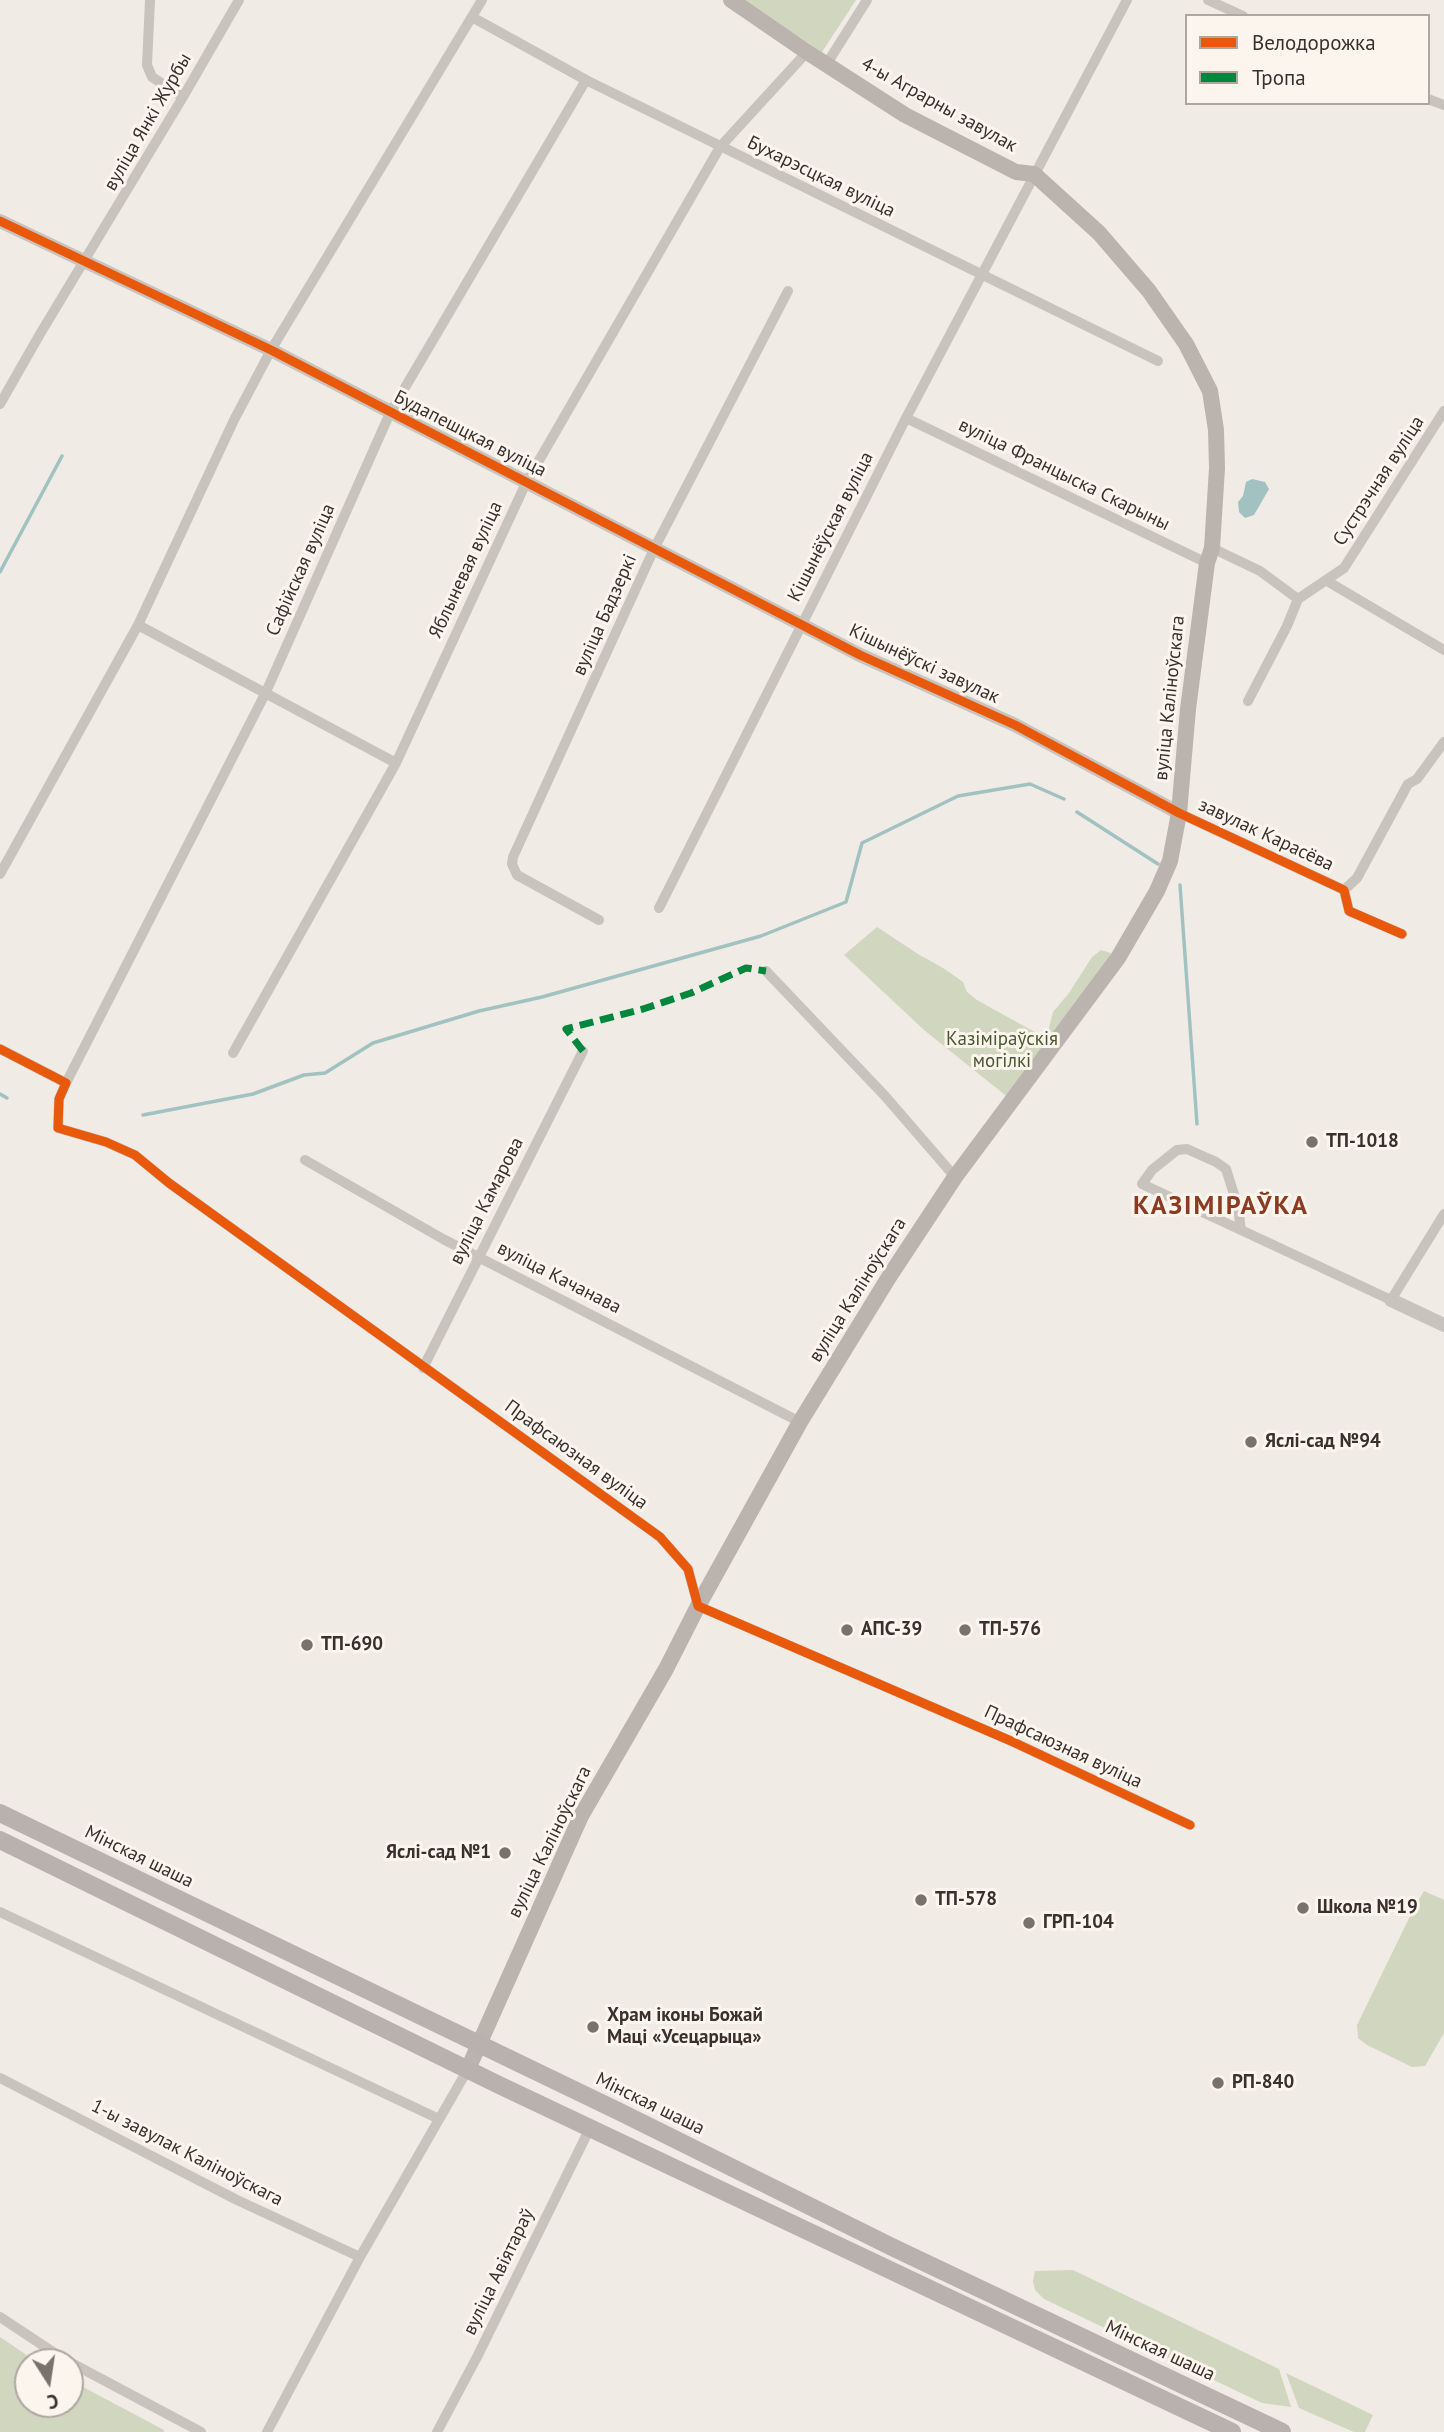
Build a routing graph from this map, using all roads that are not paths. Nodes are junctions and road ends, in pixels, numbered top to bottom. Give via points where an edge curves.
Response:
1 (150, 0) edge
2 (239, 0) edge
3 (482, 0) edge
4 (731, 0) edge
5 (867, 0) edge
6 (1127, 0) edge
7 (1208, 0) edge
8 (1238, 14) edge
9 (472, 17) junction
10 (807, 52) junction
11 (826, 65) junction
12 (586, 80) junction
13 (183, 97) junction
14 (720, 147) junction
15 (1034, 174) junction
16 (0, 221) edge
17 (86, 261) junction
18 (981, 275) junction
19 (788, 291) dead end
20 (271, 350) junction
21 (1158, 361) dead end
22 (0, 404) edge
23 (1444, 411) edge
24 (390, 413) junction
25 (906, 418) junction
26 (526, 483) junction
27 (654, 549) junction
28 (1209, 555) junction
29 (1327, 581) junction
30 (1298, 599) junction
31 (138, 625) junction
32 (800, 625) junction
33 (1444, 650) edge
34 (266, 692) junction
35 (1248, 701) dead end
36 (1444, 742) edge
37 (396, 763) junction
38 (1179, 813) junction
39 (0, 874) edge
40 (1344, 890) junction
41 (659, 908) dead end
42 (599, 920) dead end
43 (1402, 934) dead end
44 (766, 971) dead end
45 (0, 1049) edge
46 (583, 1051) dead end
47 (233, 1053) dead end
48 (65, 1083) junction
49 (305, 1160) dead end
50 (955, 1177) junction
51 (1444, 1214) edge
52 (1241, 1230) junction
53 (479, 1256) junction
54 (1391, 1300) junction
55 (1444, 1325) edge
56 (423, 1367) junction
57 (800, 1422) junction
58 (698, 1606) junction
59 (2, 1817) edge
60 (1190, 1825) dead end
61 (0, 1840) edge
62 (0, 1912) edge
63 (480, 2044) junction
64 (468, 2069) junction
65 (0, 2078) edge
66 (439, 2119) junction
67 (591, 2126) junction
68 (360, 2257) junction
69 (0, 2317) edge
70 (201, 2432) edge
71 (267, 2432) edge
72 (437, 2432) edge
73 (1233, 2432) edge
74 (1282, 2432) edge

1 - 13 street via 147,65 152,77
2 - 13 street, вуліца Янкі Журбы
3 - 9 street
4 - 10 main road, 4-ы Аграрны завулак
5 - 11 street
6 - 15 street, Кішынёўская вуліца
7 - 8 street
9 - 12 street, Бухарэсцкая вуліца
9 - 20 street
10 - 11 main road, 4-ы Аграрны завулак
10 - 14 street, Яблыневая вуліца
11 - 15 main road, 4-ы Аграрны завулак via 905,115 1016,172
12 - 14 street, Бухарэсцкая вуліца
12 - 24 street, Сафійская вуліца
13 - 17 street, вуліца Янкі Журбы
14 - 18 street, Бухарэсцкая вуліца
14 - 26 street, Яблыневая вуліца
15 - 18 street, Кішынёўская вуліца
15 - 28 main road, вуліца Каліноўскага via 1099,233 1149,291 1186,344 1210,391 1217,468
16 - 17 street, Будапешцкая вуліца
17 - 20 street, Будапешцкая вуліца
17 - 22 street, вуліца Янкі Журбы
18 - 21 street, Бухарэсцкая вуліца
18 - 25 street, Кішынёўская вуліца
19 - 27 street, вуліца Бадзеркі
20 - 24 street, Будапешцкая вуліца
20 - 31 street
23 - 29 street, Сустрэчная вуліца via 1344,568
24 - 26 street, Будапешцкая вуліца
24 - 34 street, Сафійская вуліца
25 - 28 street, вуліца Францыска Скарыны
25 - 32 street, Кішынёўская вуліца
26 - 27 street, Будапешцкая вуліца
26 - 37 street, Яблыневая вуліца
27 - 32 street, Кішынёўскі завулак
27 - 42 street, вуліца Бадзеркі via 512,863 516,876
28 - 30 street, вуліца Францыска Скарыны via 1260,571
28 - 38 main road, вуліца Каліноўскага
29 - 30 street, Сустрэчная вуліца
29 - 33 street
30 - 35 street
31 - 34 street
31 - 39 street
32 - 38 street, Кішынёўскі завулак via 1015,725
32 - 41 street, Кішынёўская вуліца
34 - 37 street
34 - 48 street, Сафійская вуліца
36 - 40 street via 1417,779 1408,784 1357,878
37 - 47 street, Яблыневая вуліца
38 - 40 street, завулак Карасёва
38 - 50 main road, вуліца Каліноўскага via 1170,861 1118,958
40 - 43 street, завулак Карасёва via 1349,911
44 - 50 street
45 - 48 street
46 - 53 street, вуліца Камарова
48 - 56 street, Прафсаюзная вуліца via 58,1128 135,1155
49 - 53 street, вуліца Качанава
50 - 57 main road, вуліца Каліноўскага
51 - 54 street
52 - 52 street via 1142,1184 1177,1150 1187,1149 1216,1162 1226,1169
52 - 54 street
53 - 56 street, вуліца Камарова
53 - 57 street, вуліца Качанава
54 - 55 street
56 - 58 street, Прафсаюзная вуліца via 660,1537 688,1569
57 - 58 main road, вуліца Каліноўскага
58 - 60 street, Прафсаюзная вуліца via 1012,1741
58 - 63 main road, вуліца Каліноўскага via 581,1816
59 - 63 main road, Мінская шаша
61 - 64 main road
62 - 66 street
63 - 64 main road, вуліца Каліноўскага
63 - 74 main road, Мінская шаша
64 - 66 street, вуліца Каліноўскага
64 - 67 main road
65 - 68 street, 1-ы завулак Каліноўскага via 237,2200
66 - 68 street, вуліца Каліноўскага
67 - 72 street, вуліца Авіятараў
67 - 73 main road
68 - 71 street, вуліца Каліноўскага
69 - 70 street via 62,2358

